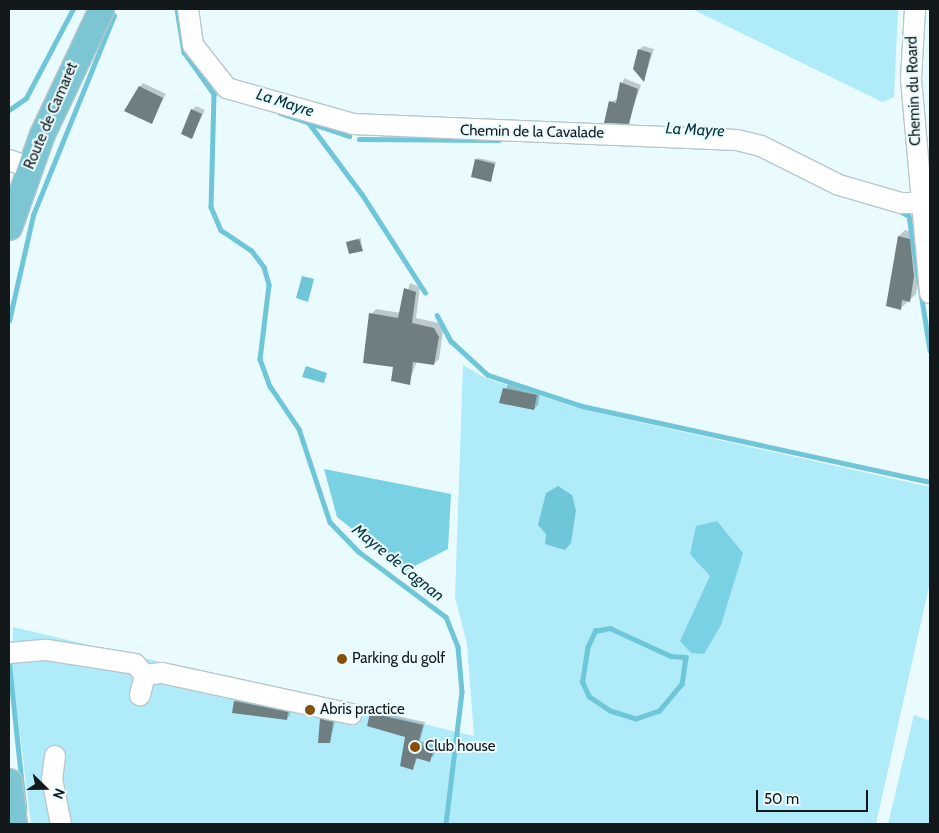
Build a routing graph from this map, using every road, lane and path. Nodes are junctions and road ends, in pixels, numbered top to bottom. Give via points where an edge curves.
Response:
1 (101, 9) edge
2 (188, 9) edge
3 (915, 9) edge
4 (19, 164) edge
5 (920, 203) junction
6 (9, 228) edge
7 (930, 293) edge
8 (9, 653) edge
9 (145, 675) junction
10 (140, 695) dead end
11 (352, 714) dead end
12 (55, 756) dead end
13 (9, 781) edge
14 (14, 824) edge
15 (61, 824) edge

1 - 4 main road, Route de Camaret
2 - 5 street, Chemin de la Cavalade via 193,45 228,88 353,124 720,138 761,146 839,185 901,204
3 - 5 street, Chemin du Roard via 911,79
4 - 6 main road, Route de Camaret
5 - 7 street, Chemin du Roard
8 - 9 street via 48,650 135,664
9 - 10 street
9 - 11 street via 162,673
12 - 15 street via 52,779
13 - 14 main road

